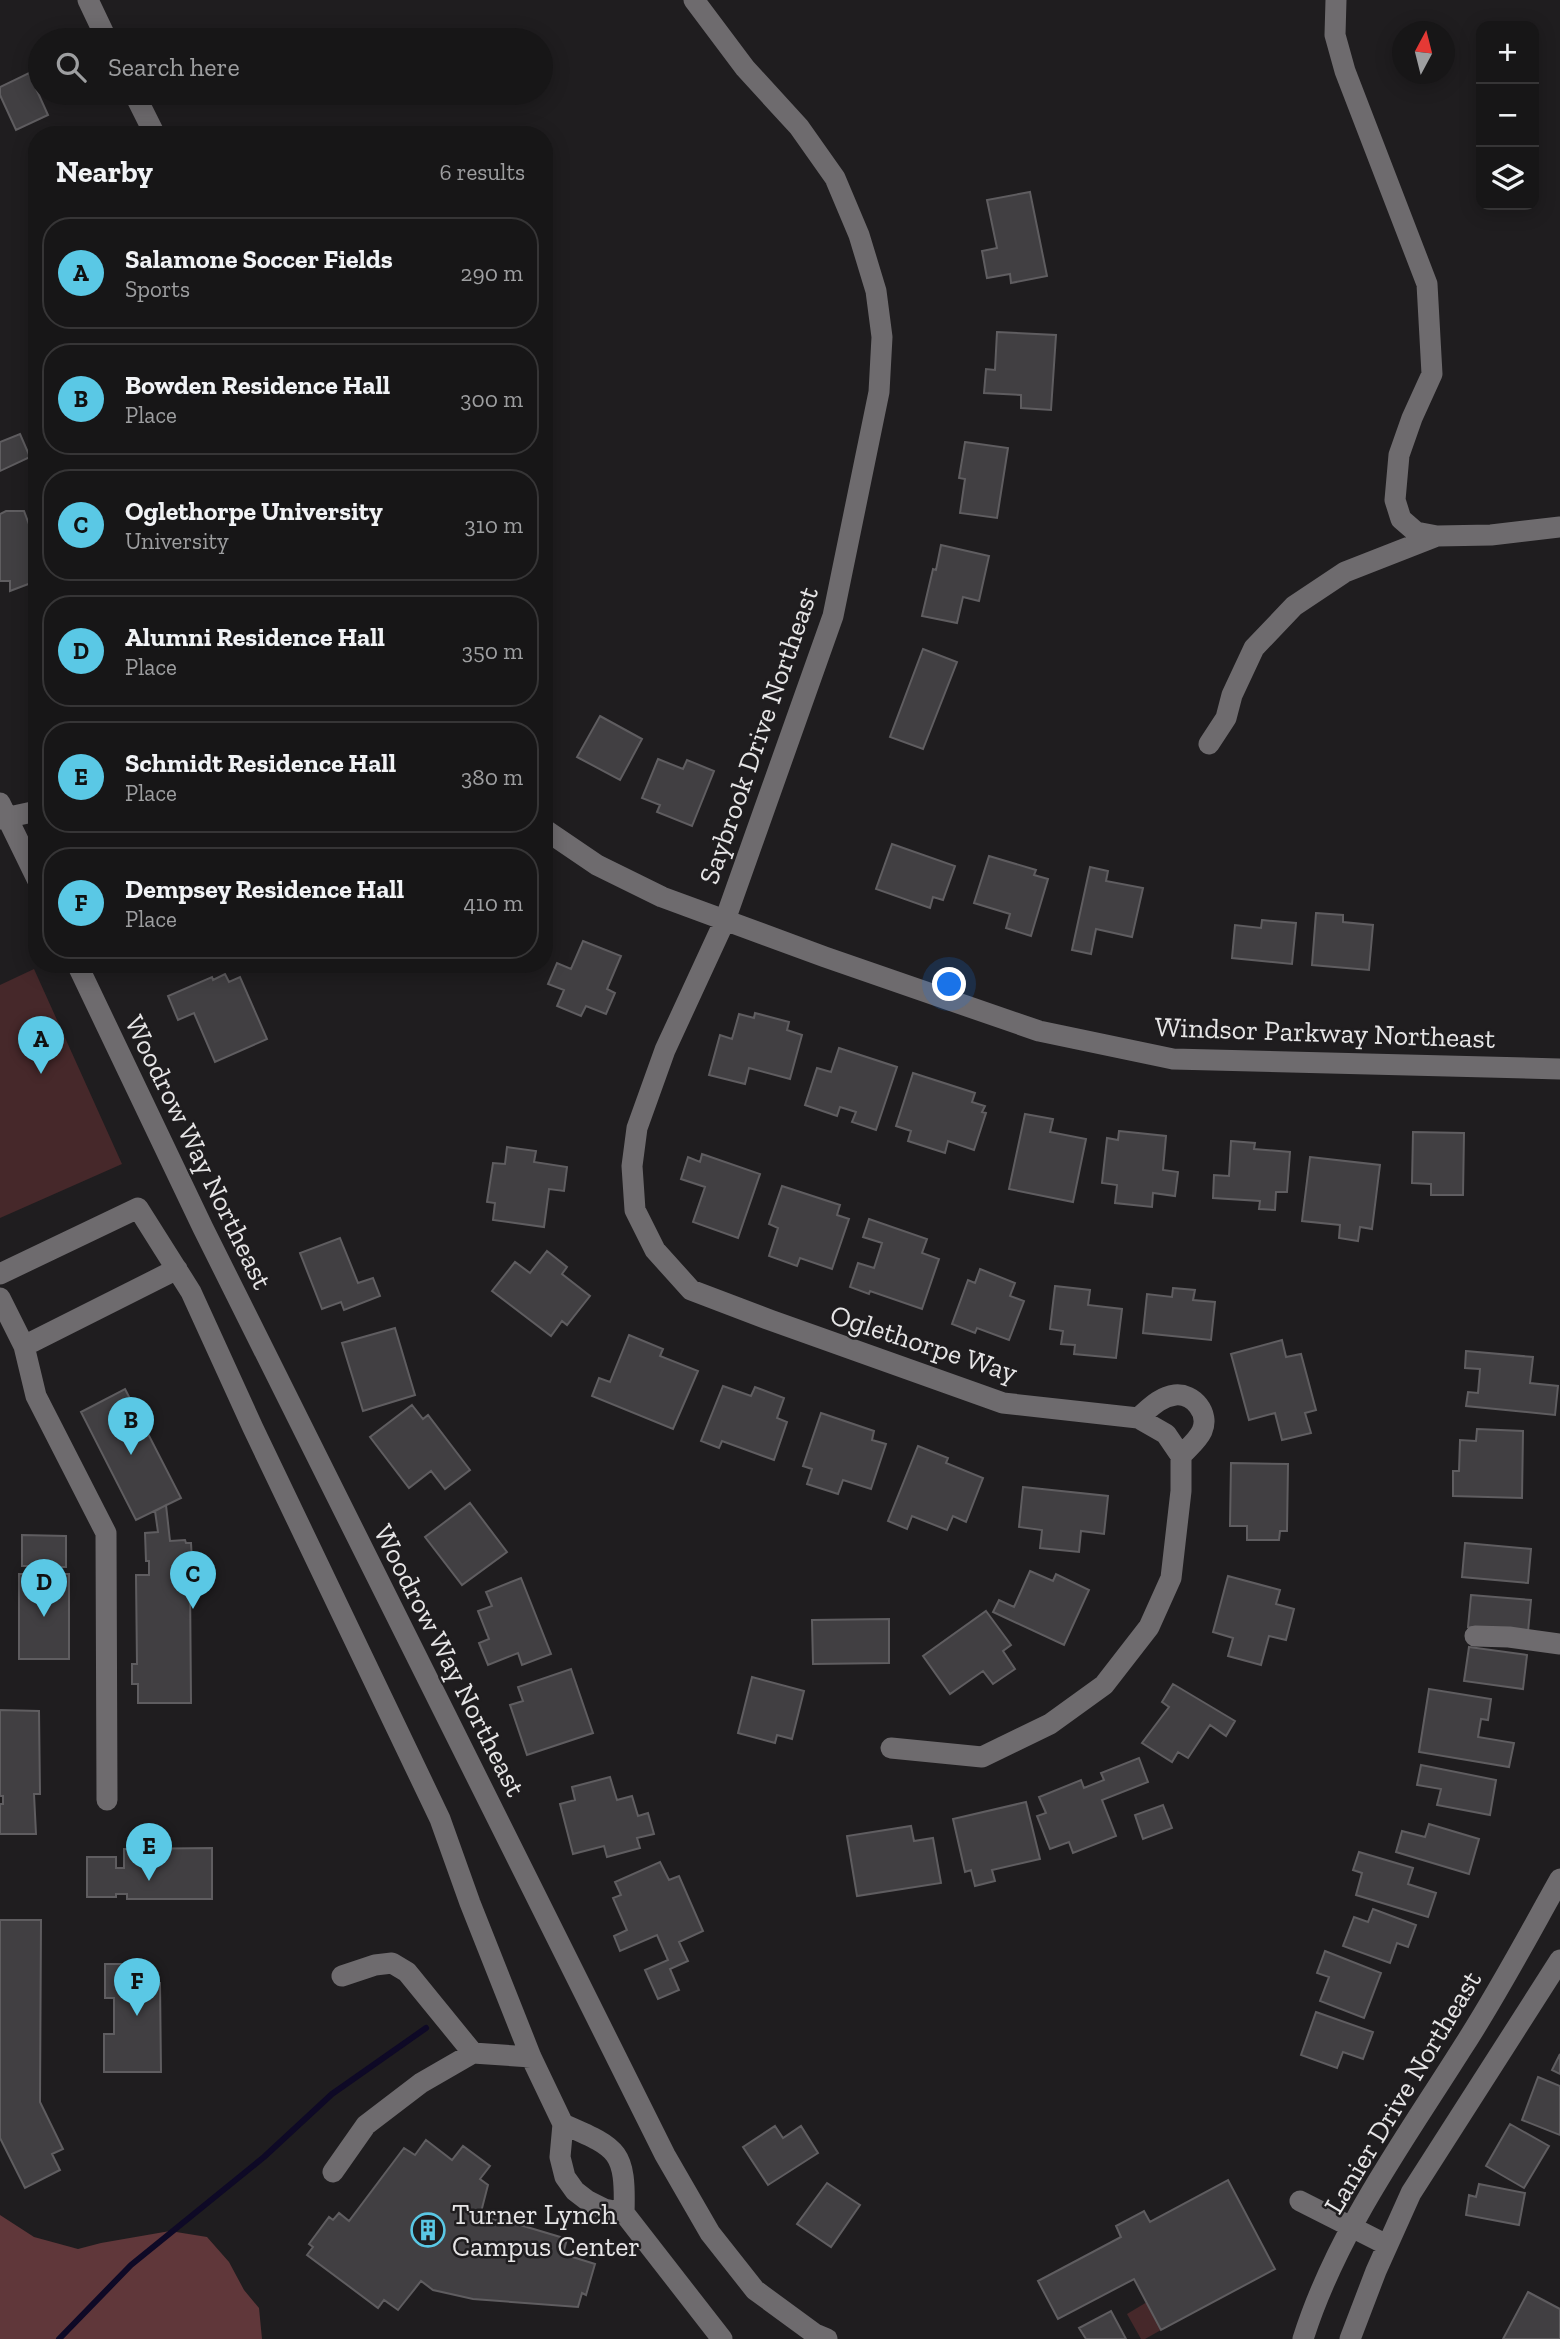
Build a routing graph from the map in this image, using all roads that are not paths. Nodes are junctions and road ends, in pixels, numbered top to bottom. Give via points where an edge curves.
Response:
1 (88, 0) edge
2 (694, 0) edge
3 (1336, 0) edge
4 (101, 28) edge
5 (140, 105) edge
6 (150, 126) edge
7 (1560, 527) edge
8 (1437, 536) junction
9 (1209, 744) dead end
10 (28, 812) edge
11 (3, 813) edge
12 (553, 835) edge
13 (28, 862) edge
14 (725, 920) junction
15 (81, 973) edge
16 (1560, 1069) edge
17 (177, 1269) junction
18 (0, 1274) edge
19 (0, 1298) edge
20 (24, 1346) junction
21 (1138, 1418) junction
22 (1181, 1456) junction
23 (1475, 1636) dead end
24 (1560, 1644) edge
25 (891, 1748) dead end
26 (107, 1800) dead end
27 (1560, 1879) edge
28 (1560, 1960) edge
29 (342, 1976) dead end
30 (473, 2053) junction
31 (1460, 2053) junction
32 (531, 2057) junction
33 (1491, 2066) junction
34 (563, 2124) junction
35 (333, 2172) dead end
36 (1300, 2201) dead end
37 (624, 2213) junction
38 (1352, 2227) junction
39 (1387, 2245) junction
40 (818, 2337) edge
41 (722, 2339) edge
42 (1303, 2339) edge
43 (1350, 2339) edge

1 - 4 street
2 - 14 street, Saybrook Drive Northeast via 835,178 876,291 882,337 879,393 833,616
3 - 8 street via 1335,34 1345,71 1427,284 1432,373 1399,455 1395,500 1401,519 1416,532
5 - 6 street
7 - 8 street
8 - 9 street via 1345,572 1294,606 1254,648 1226,718
10 - 11 street
11 - 13 street
12 - 14 street, Windsor Parkway Northeast via 662,897
14 - 16 street, Windsor Parkway Northeast via 1039,1031 1173,1059
14 - 21 street, Oglethorpe Way via 665,1050 637,1128 632,1166 635,1209 655,1250 691,1290 1003,1403
15 - 40 street, Woodrow Way Northeast via 209,1241 665,2155 710,2233 755,2290
17 - 18 street via 138,1208
17 - 20 street
17 - 32 street via 440,1819
19 - 20 street
20 - 26 street via 36,1396 106,1533
21 - 22 street, Oglethorpe Way via 1166,1434
21 - 22 street via 1160,1399 1176,1395 1199,1405 1205,1417 1202,1431
22 - 25 street via 1171,1578 1149,1627 1104,1685 1050,1724 982,1757
23 - 24 street
27 - 31 street, Lanier Drive Northeast
28 - 33 street
29 - 30 street via 375,1965 392,1964 407,1972
30 - 32 street
30 - 35 street via 366,2125
31 - 33 street
31 - 38 street, Lanier Drive Northeast
32 - 34 street
33 - 39 street via 1411,2193
34 - 37 street via 614,2150 625,2189
34 - 37 street via 560,2158 565,2177 588,2201
36 - 38 street
37 - 41 street
38 - 39 street
38 - 42 street, Lanier Drive Northeast
39 - 43 street

